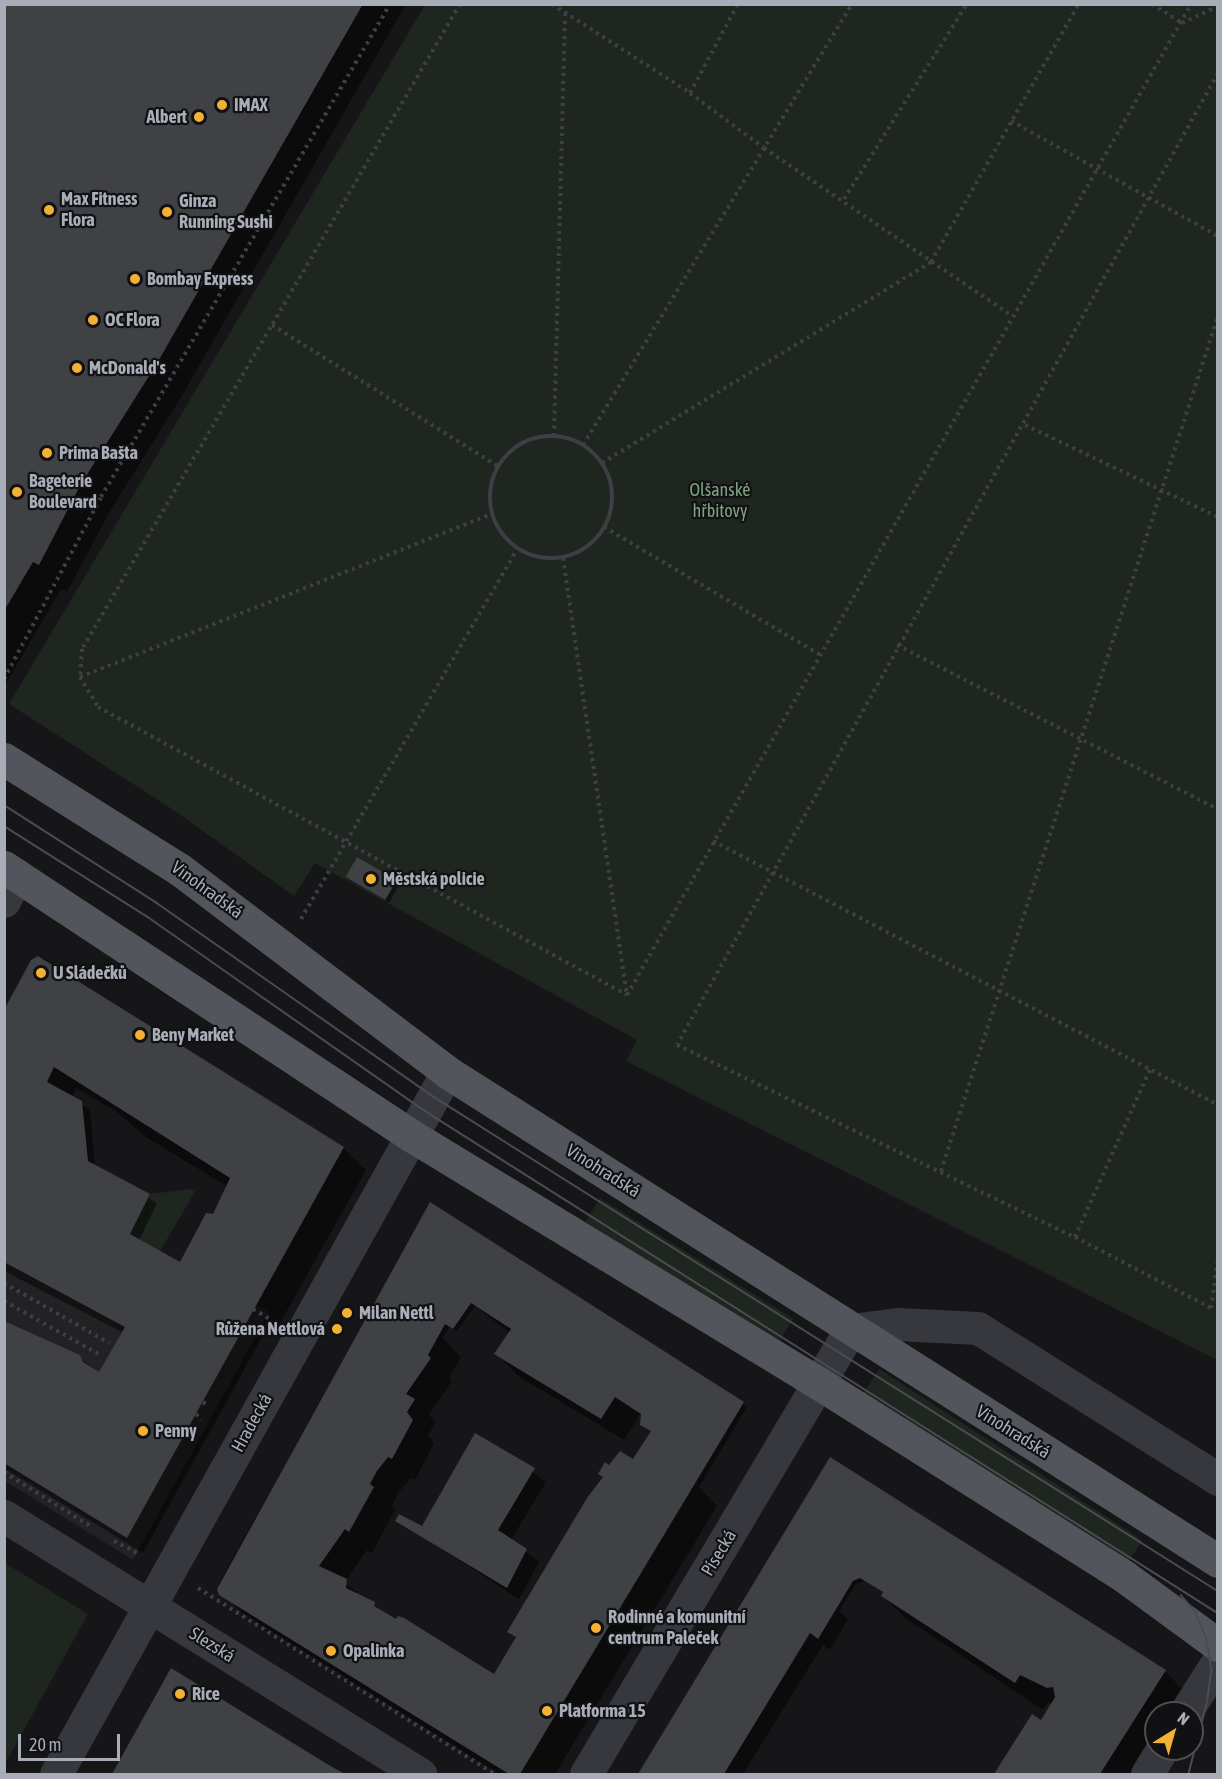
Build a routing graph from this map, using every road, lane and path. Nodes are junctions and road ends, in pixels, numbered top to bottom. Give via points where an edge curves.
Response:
1 (390, 4) edge
2 (460, 4) edge
3 (552, 4) edge
4 (738, 4) edge
5 (852, 4) edge
6 (967, 4) edge
7 (1079, 4) edge
8 (1152, 4) edge
9 (1191, 4) edge
10 (1218, 6) edge
11 (566, 14) junction
12 (1182, 23) junction
13 (1218, 73) edge
14 (690, 93) junction
15 (1011, 121) junction
16 (764, 148) junction
17 (1095, 169) junction
18 (844, 199) junction
19 (1149, 200) junction
20 (1218, 236) edge
21 (931, 262) junction
22 (1012, 316) junction
23 (1218, 316) edge
24 (272, 326) junction
25 (1025, 425) junction
26 (554, 436) junction
27 (583, 445) junction
28 (602, 463) junction
29 (498, 465) junction
30 (1163, 491) junction
31 (492, 514) junction
32 (1218, 517) edge
33 (604, 527) junction
34 (518, 549) junction
35 (563, 558) junction
36 (897, 645) junction
37 (822, 656) junction
38 (80, 676) junction
39 (4, 679) edge
40 (1083, 742) junction
41 (4, 759) edge
42 (1218, 809) edge
43 (348, 841) junction
44 (713, 841) junction
45 (770, 874) junction
46 (9, 881) edge
47 (299, 920) dead end
48 (627, 995) junction
49 (1001, 995) junction
50 (1150, 1069) junction
51 (447, 1072) junction
52 (1218, 1106) edge
53 (412, 1136) junction
54 (941, 1171) junction
55 (20, 1183) dead end
56 (1075, 1237) junction
57 (135, 1242) dead end
58 (1218, 1258) edge
59 (4, 1283) edge
60 (4, 1301) edge
61 (850, 1330) junction
62 (4, 1341) edge
63 (110, 1343) dead end
64 (25, 1350) dead end
65 (102, 1356) dead end
66 (820, 1384) junction
67 (203, 1402) dead end
68 (209, 1406) dead end
69 (196, 1414) dead end
70 (202, 1419) dead end
71 (4, 1472) edge
72 (1218, 1479) edge
73 (4, 1516) edge
74 (95, 1529) dead end
75 (105, 1535) dead end
76 (1218, 1561) edge
77 (169, 1571) junction
78 (150, 1606) junction
79 (1216, 1658) edge
80 (1192, 1701) edge
81 (1155, 1761) edge
82 (56, 1774) edge
83 (420, 1774) edge
84 (495, 1774) edge
85 (586, 1774) edge
86 (1147, 1774) edge

1 - 39 path via 101,497
2 - 24 path
3 - 11 path
4 - 14 path
5 - 16 path
6 - 18 path
7 - 15 path
8 - 12 path
9 - 12 path
10 - 12 path
11 - 14 path
11 - 26 path
12 - 17 path
13 - 19 path
14 - 16 path
15 - 17 path
15 - 21 path
16 - 18 path
16 - 27 path
17 - 19 path
17 - 22 path
18 - 21 path
19 - 20 path
19 - 25 path
21 - 22 path
21 - 28 path
22 - 37 path
23 - 30 path
24 - 29 path
24 - 38 path via 82,650
25 - 30 path
25 - 36 path
26 - 27 path
26 - 29 path via 522,442
27 - 28 path
28 - 33 path via 612,495
29 - 31 path via 490,489
30 - 32 path
30 - 40 path
31 - 34 path via 506,540
31 - 38 path
33 - 35 path via 580,552
33 - 37 path
34 - 35 path via 532,556
34 - 43 path
35 - 48 path
36 - 40 path
36 - 45 path
37 - 44 path
38 - 43 path via 98,707
40 - 42 path
40 - 49 path
41 - 51 main road, Vinohradská via 179,869
43 - 47 path
43 - 48 path
44 - 45 path
44 - 48 path
45 - 49 path
45 - 54 path via 677,1046
46 - 53 main road
49 - 50 path
49 - 54 path
50 - 52 path
50 - 56 path
51 - 53 street, Hradecká
51 - 61 main road, Vinohradská
53 - 66 main road
53 - 77 street, Hradecká
54 - 56 path
55 - 57 path
56 - 58 path via 1211,1308
59 - 63 path
60 - 65 path
61 - 66 street, Písecká
61 - 72 street via 898,1324 978,1328
61 - 76 main road, Vinohradská
62 - 64 path
66 - 79 main road via 1125,1577
66 - 85 street, Písecká
67 - 68 path
69 - 70 path
71 - 74 path
73 - 78 street, Slezská
75 - 77 path
77 - 78 street, Hradecká
77 - 84 path
78 - 82 street, Hradecká
78 - 83 street, Slezská
79 - 80 street
81 - 86 street

